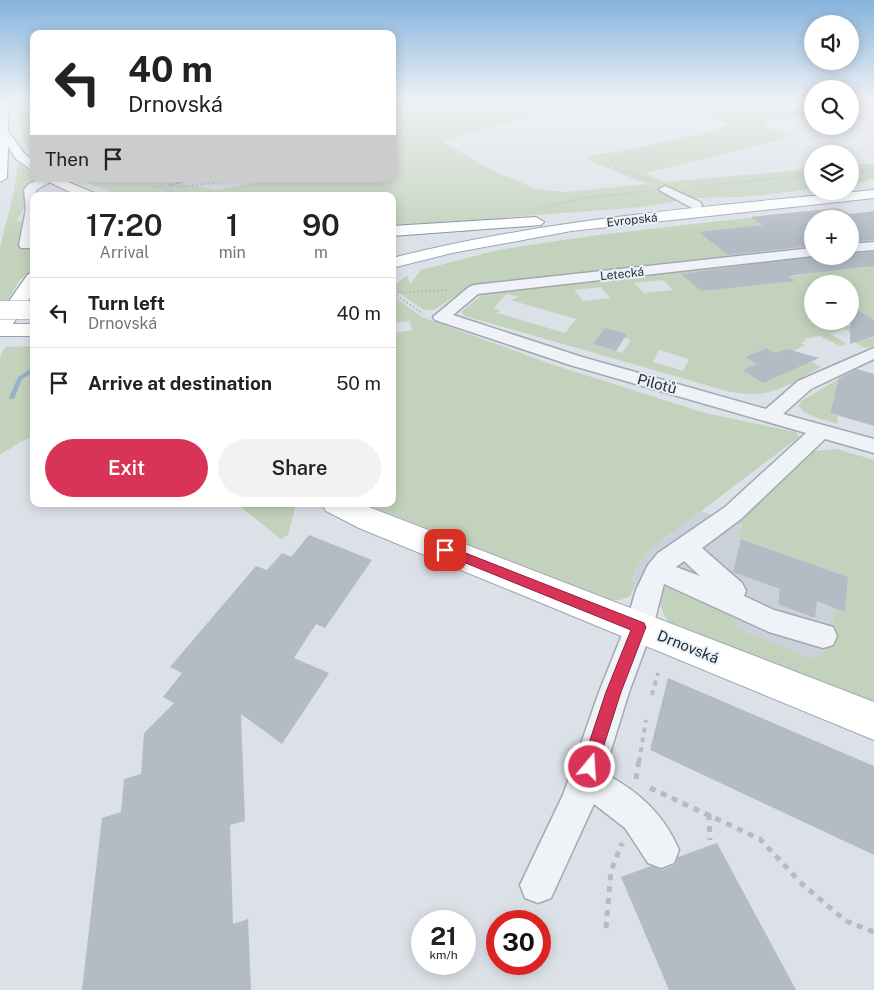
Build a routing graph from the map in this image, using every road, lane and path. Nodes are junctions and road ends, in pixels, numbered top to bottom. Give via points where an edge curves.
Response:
1 (3, 146) edge
2 (13, 146) edge
3 (662, 146) edge
4 (30, 165) edge
5 (874, 170) edge
6 (859, 171) edge
7 (804, 176) edge
8 (0, 178) edge
9 (43, 182) edge
10 (57, 182) edge
11 (144, 182) edge
12 (222, 182) edge
13 (152, 186) junction
14 (874, 186) edge
15 (859, 187) edge
16 (665, 189) junction
17 (30, 192) edge
18 (80, 192) edge
19 (172, 192) edge
20 (804, 193) edge
21 (874, 194) edge
22 (696, 205) junction
23 (30, 221) edge
24 (536, 222) junction
25 (396, 231) edge
26 (26, 244) dead end
27 (874, 246) edge
28 (396, 247) edge
29 (859, 247) edge
30 (804, 253) edge
31 (396, 262) edge
32 (30, 284) edge
33 (474, 290) junction
34 (396, 293) edge
35 (396, 295) edge
36 (0, 310) edge
37 (30, 310) edge
38 (441, 317) junction
39 (0, 330) edge
40 (30, 330) edge
41 (874, 353) edge
42 (771, 415) junction
43 (822, 430) junction
44 (874, 446) edge
45 (342, 507) edge
46 (685, 547) junction
47 (657, 572) junction
48 (733, 591) dead end
49 (639, 627) junction
50 (823, 636) dead end
51 (658, 673) dead end
52 (652, 695) dead end
53 (646, 720) dead end
54 (874, 721) edge
55 (634, 778) junction
56 (585, 781) junction
57 (638, 787) dead end
58 (709, 814) junction
59 (623, 839) dead end
60 (710, 840) dead end
61 (661, 850) dead end
62 (538, 885) dead end
63 (606, 928) dead end
64 (874, 932) edge

1 - 8 main road
2 - 4 main road
3 - 16 path via 611,161 618,169
5 - 6 path
7 - 16 path
9 - 17 street via 33,186
10 - 18 main road
11 - 13 path
12 - 13 path via 181,188
13 - 19 path
14 - 15 main road
16 - 22 street
20 - 22 main road, Evropská
21 - 31 main road, Evropská via 545,230 489,239
22 - 24 main road, Evropská
23 - 26 street
24 - 25 main road
24 - 28 main road, Evropská via 465,232
27 - 29 street
30 - 33 street, Letecká
32 - 39 main road
33 - 34 path
33 - 38 street
35 - 38 path via 419,312
36 - 37 main road, bridge
38 - 42 street, Pilotů via 576,362
39 - 40 main road
41 - 42 street via 810,382 783,399
42 - 43 street, Pilotů
43 - 44 street, Pilotů
43 - 46 street via 733,513
45 - 49 main road, Drnovská
46 - 47 street
46 - 48 street
47 - 49 street
47 - 50 street via 676,577 770,620
49 - 54 main road, Drnovská
49 - 56 street
51 - 52 path
53 - 55 path
55 - 57 path
55 - 58 path
56 - 61 street via 620,799 642,820
56 - 62 street
58 - 60 path
58 - 64 path via 760,839 802,884 846,921
59 - 63 path via 611,871

